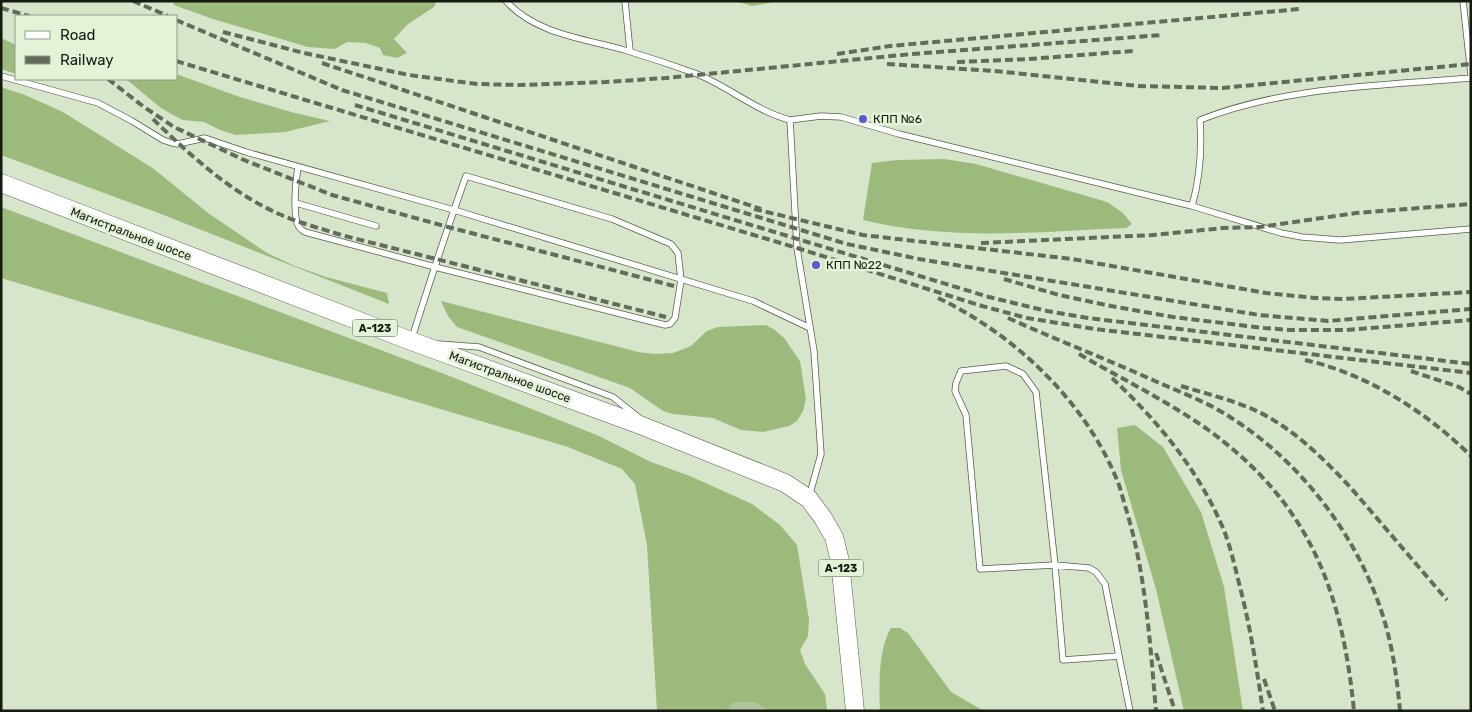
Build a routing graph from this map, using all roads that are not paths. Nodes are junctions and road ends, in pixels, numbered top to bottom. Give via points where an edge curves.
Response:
1 (506, 1) edge
2 (625, 1) edge
3 (1463, 1) edge
4 (630, 51) junction
5 (1, 76) edge
6 (1471, 77) edge
7 (15, 80) edge
8 (16, 80) edge
9 (790, 120) junction
10 (298, 168) junction
11 (1, 183) edge
12 (296, 203) junction
13 (1192, 206) junction
14 (454, 210) junction
15 (376, 226) dead end
16 (1471, 229) edge
17 (436, 267) junction
18 (681, 280) junction
19 (810, 328) junction
20 (411, 341) junction
21 (808, 499) junction
22 (1055, 565) junction
23 (1119, 656) junction
24 (856, 711) edge
25 (1130, 711) edge

1 - 4 lane via 536,24
2 - 4 lane
3 - 6 lane
4 - 9 lane via 699,75 765,112
5 - 7 lane
6 - 13 lane via 1304,93 1246,104 1200,120 1200,164
8 - 10 lane via 98,102 172,143 205,138
9 - 13 lane via 841,117
9 - 19 lane via 797,248
10 - 12 lane
10 - 14 lane
11 - 20 main road, Магистральное шоссе / А-123
12 - 15 lane
12 - 17 lane via 298,226 305,232
13 - 16 lane via 1280,233 1321,239
14 - 17 lane
14 - 18 lane
14 - 18 lane via 466,176 612,219 671,244 678,253
17 - 18 lane via 664,324 670,324 675,318
17 - 20 lane
18 - 19 lane via 753,301
19 - 21 lane via 821,454
20 - 21 main road, Магистральное шоссе / А-123 via 652,429 785,483
21 - 24 main road, Магистральное шоссе / А-123 via 834,537 840,561
22 - 22 lane via 980,569 966,415 955,391 961,371 1006,366 1023,374 1036,392
22 - 23 lane via 1089,568 1101,577
22 - 23 lane via 1063,660
23 - 25 lane

